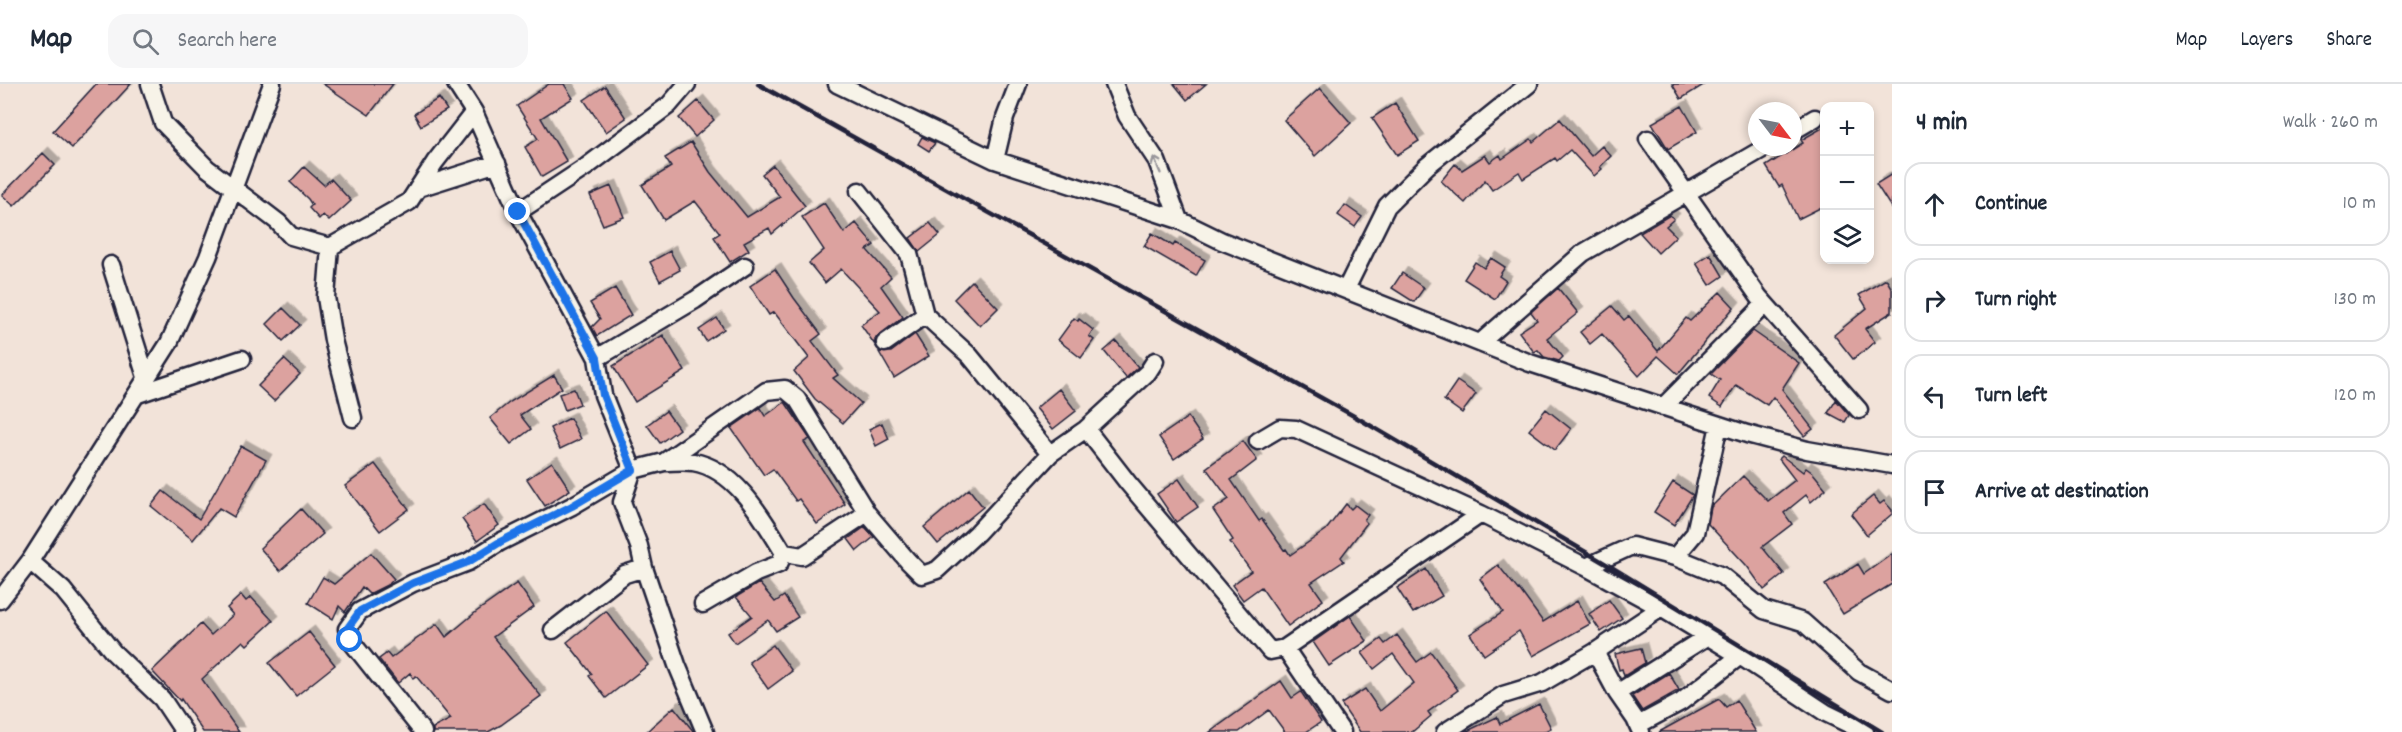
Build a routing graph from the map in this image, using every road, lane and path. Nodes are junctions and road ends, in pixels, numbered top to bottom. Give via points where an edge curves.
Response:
1 (150, 84) edge
2 (272, 84) edge
3 (456, 84) edge
4 (687, 84) edge
5 (1018, 84) edge
6 (1114, 84) edge
7 (1529, 84) edge
8 (848, 86) edge
9 (474, 112) junction
10 (1815, 118) dead end
11 (1802, 126) edge
12 (1648, 139) dead end
13 (1750, 156) edge
14 (995, 160) junction
15 (497, 163) junction
16 (233, 186) junction
17 (418, 188) junction
18 (859, 191) dead end
19 (1685, 194) junction
20 (518, 212) junction
21 (1179, 220) junction
22 (330, 248) junction
23 (111, 265) dead end
24 (745, 266) dead end
25 (1346, 289) junction
26 (1764, 304) junction
27 (925, 315) junction
28 (885, 343) dead end
29 (1480, 343) junction
30 (597, 358) junction
31 (242, 359) dead end
32 (1155, 361) dead end
33 (143, 387) junction
34 (1664, 407) junction
35 (1859, 410) dead end
36 (353, 418) dead end
37 (1719, 425) junction
38 (1086, 429) junction
39 (1258, 441) dead end
40 (1050, 454) junction
41 (664, 462) junction
42 (1892, 465) edge
43 (633, 470) junction
44 (867, 513) junction
45 (1481, 514) junction
46 (784, 553) junction
47 (1675, 557) junction
48 (30, 561) junction
49 (1586, 567) junction
50 (644, 568) junction
51 (0, 600) edge
52 (703, 604) dead end
53 (1661, 608) junction
54 (553, 630) dead end
55 (1706, 636) junction
56 (1285, 648) junction
57 (1595, 652) junction
58 (1740, 656) junction
59 (1892, 690) edge
60 (1617, 693) junction
61 (1455, 729) edge
62 (1640, 729) edge
63 (184, 732) edge
64 (423, 732) edge
65 (705, 732) edge
66 (1342, 732) edge
67 (1865, 732) edge

1 - 16 street via 163,123 207,168
2 - 16 street
3 - 9 street
4 - 20 street via 669,105
5 - 14 street
21 -> 6 street via 1157,161 1127,116
7 - 25 street via 1426,166 1387,206
8 - 14 street
9 - 15 street
9 - 17 street
10 - 11 street
12 - 19 street
13 - 19 street
14 - 21 street
15 - 17 street
15 - 20 street
16 - 22 street via 291,236
16 - 33 street via 191,297
17 - 22 street via 409,202
18 - 27 street via 909,254
19 - 26 street
19 - 29 street via 1583,253
20 - 30 street
21 - 25 street
22 - 36 street via 326,297
23 - 33 street
24 - 30 street
25 - 29 street
26 - 34 street
26 - 35 street
27 - 28 street
27 - 40 street via 970,356
29 - 34 street
30 - 43 street via 603,395
31 - 33 street
32 - 38 street
33 - 48 street
34 - 37 street
37 - 42 street via 1807,450
37 - 47 street via 1695,533
38 - 40 street
38 - 56 street via 1270,651
39 - 45 street via 1280,428 1296,429
40 - 44 street via 976,533 936,570 922,575
41 - 43 street
41 - 44 street via 766,391 785,389 797,399
41 - 46 street via 694,462 727,477 756,508
43 - 50 street via 622,502
43 - 64 street via 468,562 413,583 360,611 347,629 350,640
44 - 46 street via 802,556
45 - 49 street
45 - 56 street
46 - 52 street via 779,564
47 - 49 street via 1632,546
47 - 59 street via 1722,576 1764,610 1803,622 1859,672
48 - 51 street
48 - 63 street via 63,590 113,652 162,699
49 - 53 street
50 - 54 street via 625,574
50 - 65 street
53 - 55 street
53 - 57 street
55 - 58 street
55 - 60 street
56 - 66 street
57 - 60 street
57 - 61 street via 1542,683 1503,695
58 - 62 street
58 - 67 street via 1826,713
60 - 62 street

